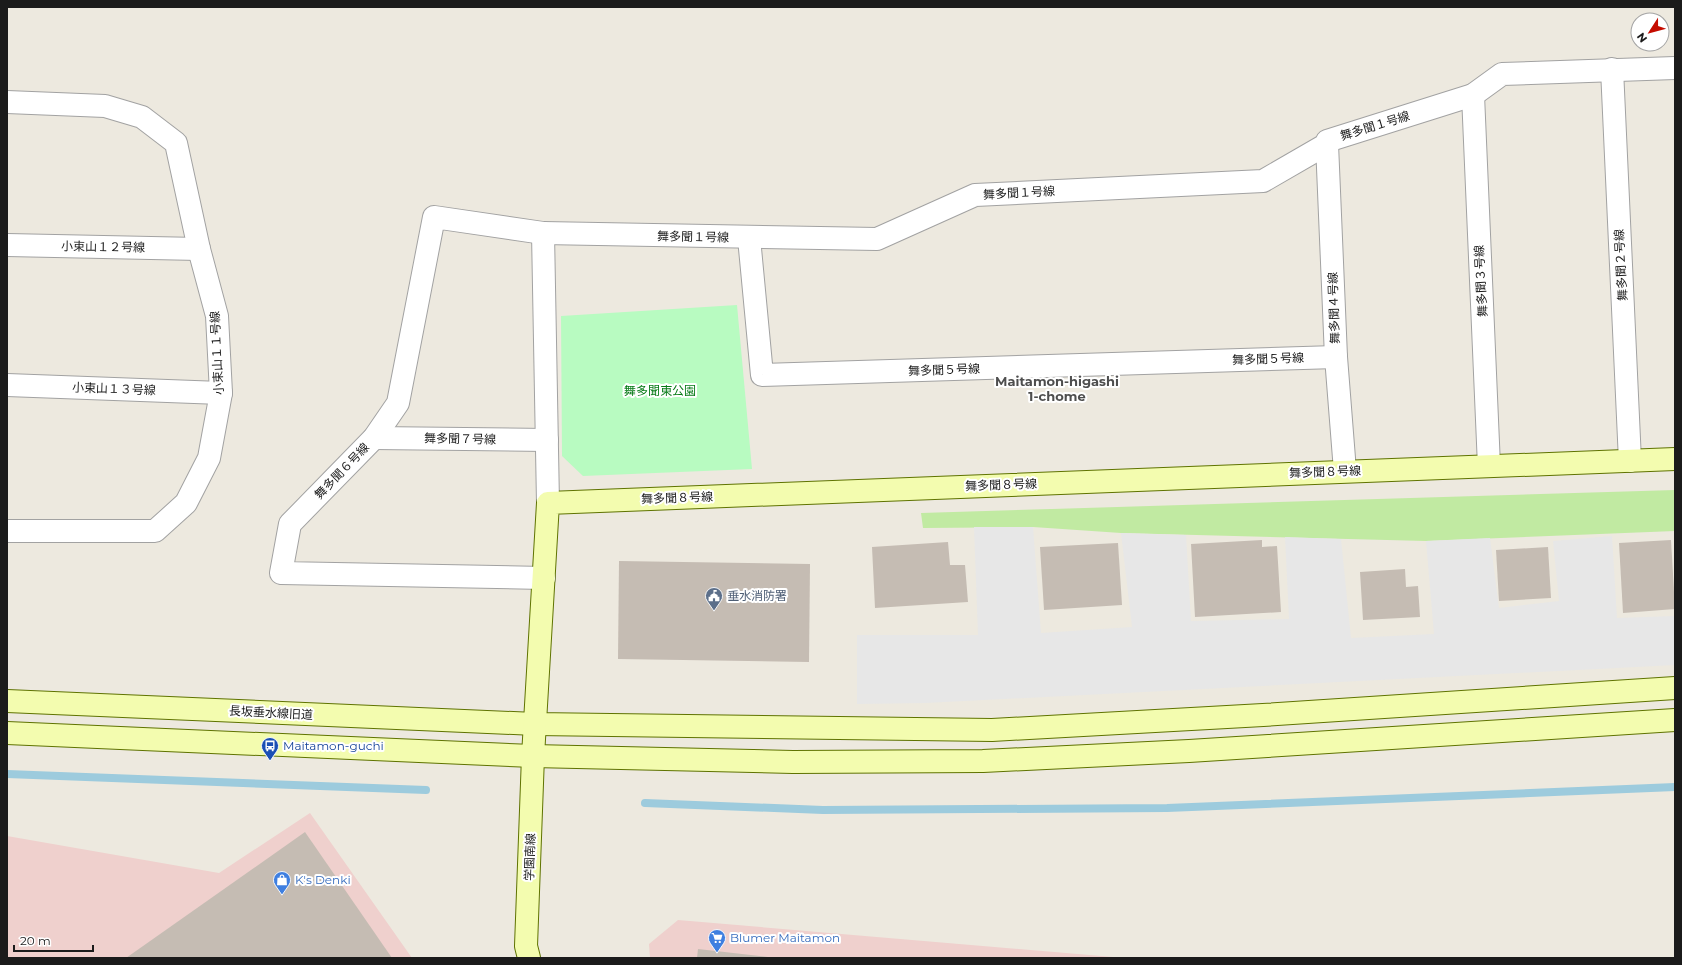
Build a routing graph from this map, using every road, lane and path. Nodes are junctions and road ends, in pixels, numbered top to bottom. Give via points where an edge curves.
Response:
1 (1675, 68) edge
2 (1612, 69) junction
3 (1473, 95) junction
4 (7, 102) edge
5 (1327, 144) junction
6 (543, 233) junction
7 (749, 238) junction
8 (7, 245) edge
9 (199, 250) junction
10 (1336, 357) junction
11 (7, 385) edge
12 (221, 394) junction
13 (374, 438) junction
14 (547, 440) junction
15 (1675, 459) edge
16 (1630, 461) junction
17 (1489, 466) junction
18 (1345, 471) junction
19 (548, 503) junction
20 (7, 531) edge
21 (544, 578) junction
22 (1675, 688) edge
23 (7, 701) edge
24 (1675, 720) edge
25 (535, 724) junction
26 (7, 733) edge
27 (534, 756) junction
28 (528, 958) edge

1 - 2 street, 舞多聞１号線
2 - 3 street, 舞多聞１号線 via 1502,74
2 - 16 street, 舞多聞２号線
3 - 5 street, 舞多聞１号線 via 1327,141
3 - 17 street, 舞多聞３号線
4 - 9 street, 小束山１１号線 via 105,106 142,116 176,143
5 - 7 street, 舞多聞１号線 via 1263,181 975,195 877,239
5 - 10 street, 舞多聞４号線
6 - 7 street, 舞多聞１号線
6 - 13 street, 舞多聞６号線 via 434,217 398,403
6 - 14 street
7 - 10 street, 舞多聞５号線 via 762,375
8 - 9 street, 小束山１２号線
9 - 12 street, 小束山１１号線 via 217,316
10 - 18 street, 舞多聞４号線
11 - 12 street, 小束山１３号線
12 - 20 street, 小束山１１号線 via 209,458 186,503 155,531
13 - 14 street, 舞多聞７号線
13 - 21 street, 舞多聞６号線 via 290,524 280,573
14 - 19 street
15 - 16 street, 舞多聞８号線
16 - 17 street, 舞多聞８号線
17 - 18 street, 舞多聞８号線
18 - 19 street, 舞多聞８号線
19 - 21 street
21 - 25 street
22 - 25 street, 長坂垂水線旧道 via 992,730
23 - 25 street, 長坂垂水線旧道
24 - 27 street via 1189,751 983,761 793,762
25 - 27 street, 学園南線
26 - 27 street
27 - 28 street, 学園南線 via 526,946

